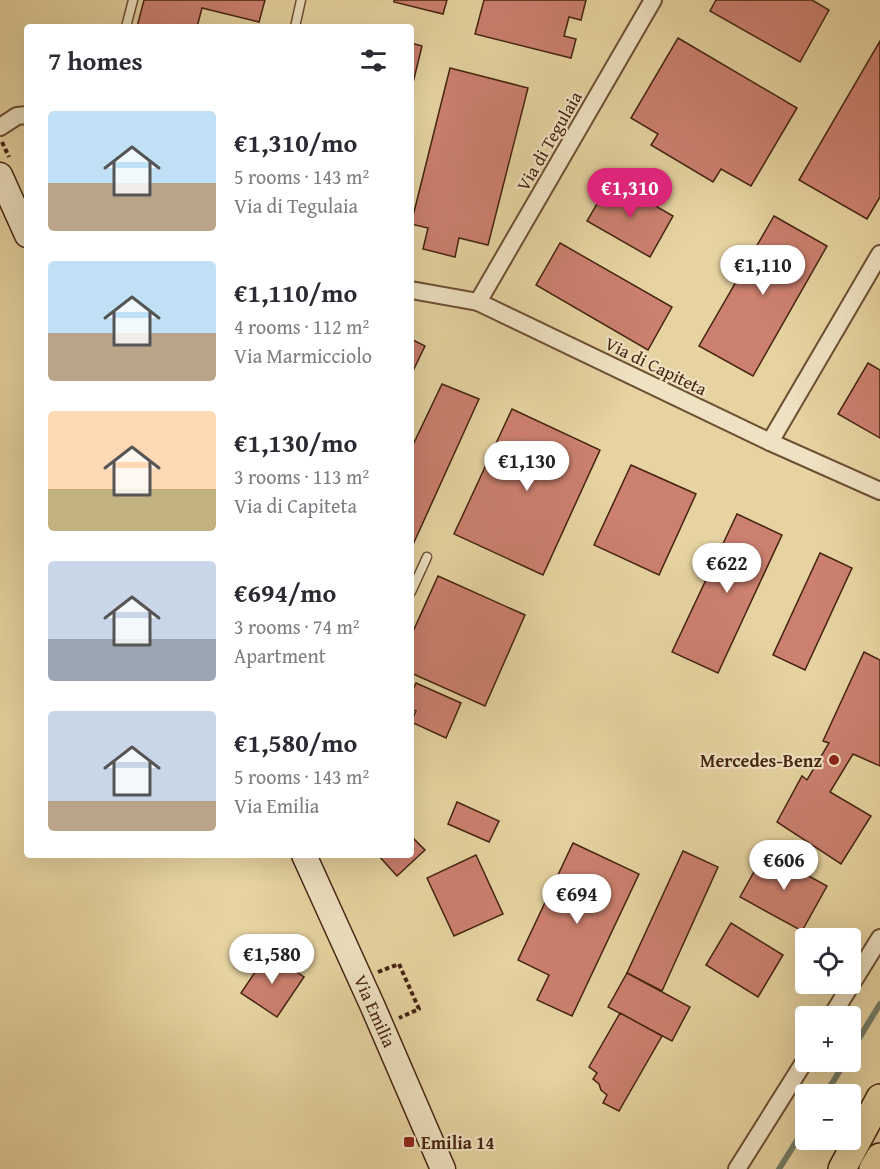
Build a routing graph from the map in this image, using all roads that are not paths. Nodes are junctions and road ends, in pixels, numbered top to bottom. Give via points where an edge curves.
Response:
1 (133, 0) edge
2 (301, 0) edge
3 (648, 4) edge
4 (127, 24) edge
5 (295, 24) edge
6 (24, 116) edge
7 (0, 127) edge
8 (0, 175) edge
9 (24, 228) edge
10 (880, 254) edge
11 (414, 291) edge
12 (478, 302) junction
13 (770, 442) junction
14 (880, 491) edge
15 (427, 557) dead end
16 (414, 585) edge
17 (305, 858) edge
18 (880, 938) edge
19 (838, 1006) edge
20 (798, 1072) edge
21 (880, 1098) edge
22 (880, 1157) edge
23 (443, 1169) edge
24 (737, 1169) edge
25 (842, 1169) edge
26 (873, 1169) edge

1 - 4 lane
2 - 5 lane
3 - 12 street, Via di Tegulaia
6 - 7 street
8 - 9 main road
10 - 13 street
11 - 12 street, Via di Capiteta
12 - 13 street, Via di Capiteta
13 - 14 street, Via di Capiteta
15 - 16 lane
17 - 23 main road, Via Emilia
18 - 19 street
20 - 24 street
21 - 25 main road
22 - 26 main road

